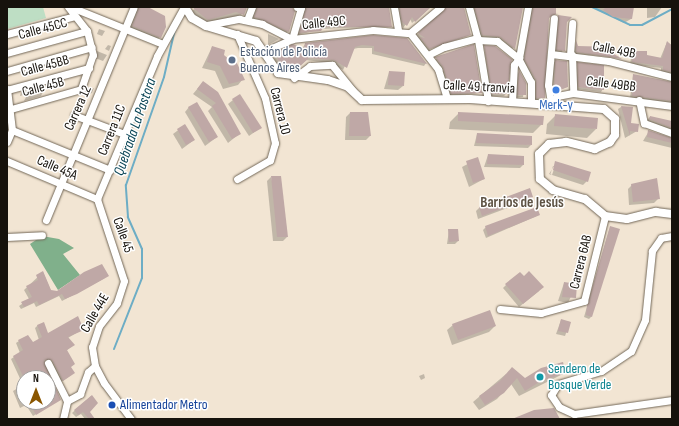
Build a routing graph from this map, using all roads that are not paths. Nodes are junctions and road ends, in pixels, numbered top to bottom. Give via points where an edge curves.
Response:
1 (68, 7) edge
2 (71, 7) edge
3 (134, 7) edge
4 (185, 7) edge
5 (252, 7) edge
6 (394, 7) edge
7 (441, 7) edge
8 (469, 7) edge
9 (528, 7) edge
10 (299, 8) edge
11 (75, 16) junction
12 (554, 18) dead end
13 (247, 20) junction
14 (572, 23) dead end
15 (206, 26) junction
16 (126, 30) junction
17 (398, 30) junction
18 (87, 31) junction
19 (410, 33) junction
20 (7, 34) edge
21 (237, 34) junction
22 (292, 39) junction
23 (478, 39) junction
24 (163, 44) junction
25 (92, 47) junction
26 (263, 52) junction
27 (7, 53) edge
28 (551, 54) junction
29 (428, 55) junction
30 (571, 55) junction
31 (518, 58) junction
32 (89, 68) junction
33 (7, 71) edge
34 (672, 77) edge
35 (294, 78) junction
36 (7, 89) edge
37 (573, 93) junction
38 (355, 94) junction
39 (447, 99) junction
40 (639, 100) junction
41 (488, 101) junction
42 (512, 102) junction
43 (531, 103) junction
44 (551, 103) junction
45 (672, 106) edge
46 (11, 109) junction
47 (74, 115) dead end
48 (87, 119) junction
49 (12, 130) junction
50 (122, 132) junction
51 (672, 133) edge
52 (7, 142) edge
53 (72, 155) junction
54 (7, 161) edge
55 (110, 170) junction
56 (237, 179) dead end
57 (59, 184) junction
58 (97, 199) junction
59 (672, 214) edge
60 (605, 216) junction
61 (46, 220) dead end
62 (42, 235) dead end
63 (672, 236) edge
64 (7, 237) edge
65 (124, 281) joint
66 (500, 309) dead end
67 (48, 363) dead end
68 (95, 366) junction
69 (672, 400) edge
70 (67, 401) junction
71 (575, 416) edge
72 (62, 419) edge
73 (131, 419) edge

1 - 11 street
2 - 16 street, Calle 45CC
3 - 16 street, Carrera 12
4 - 15 main road via 192,18
4 - 24 street, Carrera 11C
5 - 13 street
6 - 17 street
7 - 19 street
8 - 23 street
9 - 31 street
10 - 22 street
11 - 18 street
11 - 20 street
12 - 28 street
13 - 15 street
13 - 22 street, Calle 49C
14 - 30 street
15 - 21 main road, Calle 49 tranvia
16 - 24 street, Calle 45CC
16 - 48 street, Carrera 12
17 - 19 street, Calle 49C
17 - 22 street, Calle 49C
18 - 25 street
18 - 27 street, Calle 45CC
19 - 29 street
21 - 26 main road, Calle 49 tranvia via 256,41
21 - 56 street, Carrera 10 via 265,98 275,143 270,160
22 - 26 street
23 - 29 street via 444,47
23 - 31 street via 497,41
23 - 41 street
24 - 50 street, Carrera 11C
25 - 32 street
25 - 33 street
26 - 35 main road, Calle 49 tranvia via 278,73
28 - 30 street, Calle 49B
28 - 44 street
29 - 39 street via 444,82
30 - 34 street, Calle 49B
30 - 37 street
31 - 42 street via 514,65
31 - 43 street via 531,82
32 - 36 street, Calle 45BB
32 - 46 street, Calle 45B via 81,89
35 - 38 main road, Calle 49 tranvia via 328,80
35 - 38 street via 310,66 332,65
36 - 46 street
37 - 40 street, Calle 49BB
37 - 44 street, Calle 49BB via 557,96
38 - 39 main road, Calle 49 tranvia via 362,100 377,101
39 - 41 main road, Calle 49 tranvia
40 - 45 street, Calle 49BB
40 - 51 street via 644,124
41 - 42 main road, Calle 49 tranvia
42 - 43 main road, Calle 49 tranvia
43 - 44 main road, Calle 49 tranvia
44 - 60 main road, Calle 49 tranvia via 604,109 615,119 615,135 603,147 595,149 556,142 543,148 537,168 544,184 585,199
46 - 49 street
47 - 48 street
48 - 50 street
48 - 53 street, Carrera 12
49 - 52 street
49 - 53 street
50 - 55 street, Carrera 11C
53 - 55 street
53 - 57 street, Carrera 12
54 - 57 street, Calle 45A
55 - 58 street, Carrera 11C
57 - 58 street, Calle 45A
57 - 61 street, Carrera 12
58 - 65 street, Calle 45
59 - 60 main road via 656,212 627,219
60 - 66 street, Carrera 6AB via 584,301 541,314
62 - 64 street
63 - 71 street via 661,238 652,251 644,320 631,351 601,371 570,379 553,390 553,402
65 - 68 street, Calle 44E via 118,303 93,337
67 - 70 street
68 - 70 street via 88,372 80,394
68 - 73 street
69 - 71 street
70 - 72 street

